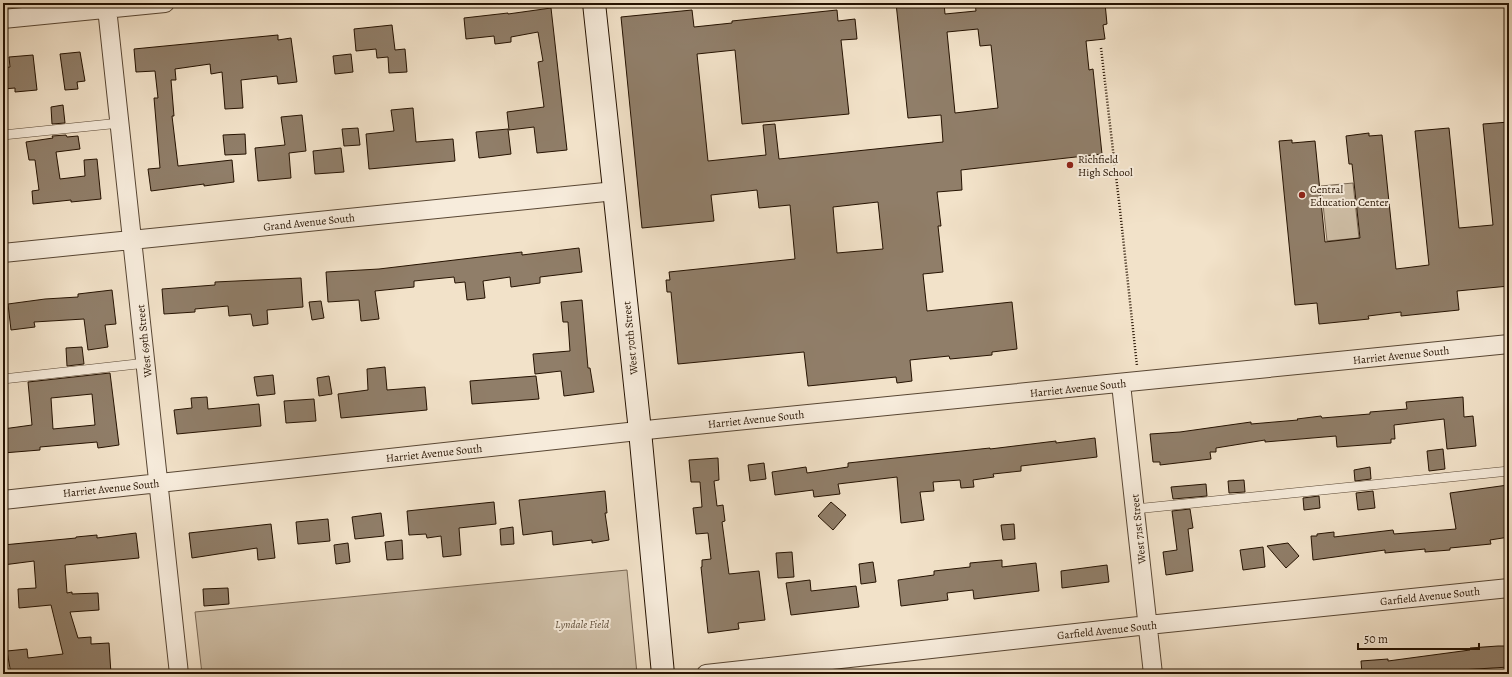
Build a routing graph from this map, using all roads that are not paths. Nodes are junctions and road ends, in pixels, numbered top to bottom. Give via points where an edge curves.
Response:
1 (165, 3) edge
2 (594, 3) edge
3 (107, 8) junction
4 (3, 19) edge
5 (120, 123) junction
6 (3, 135) edge
7 (615, 191) junction
8 (133, 240) junction
9 (3, 254) edge
10 (1509, 344) edge
11 (146, 363) junction
12 (3, 379) edge
13 (1121, 384) junction
14 (640, 431) junction
15 (1509, 471) edge
16 (159, 483) junction
17 (3, 500) edge
18 (1135, 509) junction
19 (1509, 588) edge
20 (1148, 625) junction
21 (788, 670) edge
22 (179, 674) edge
23 (663, 674) edge
24 (706, 674) edge
25 (1153, 674) edge

1 - 3 street
2 - 7 street, West 70th Street
3 - 4 street
3 - 5 street, West 69th Street
5 - 6 lane
5 - 8 street, West 69th Street
7 - 8 street, Grand Avenue South
7 - 14 street, West 70th Street
8 - 9 street, Grand Avenue South
8 - 11 street, West 69th Street
10 - 13 street, Harriet Avenue South
11 - 12 lane
11 - 16 street, West 69th Street
13 - 14 street, Harriet Avenue South
13 - 18 street, West 71st Street
14 - 16 street, Harriet Avenue South
14 - 23 street, West 70th Street
15 - 18 lane
16 - 17 street, Harriet Avenue South
16 - 22 street, West 69th Street
18 - 20 street, West 71st Street
19 - 20 street, Garfield Avenue South
20 - 21 street, Garfield Avenue South
20 - 25 street, West 71st Street
21 - 24 street, Garfield Avenue South

